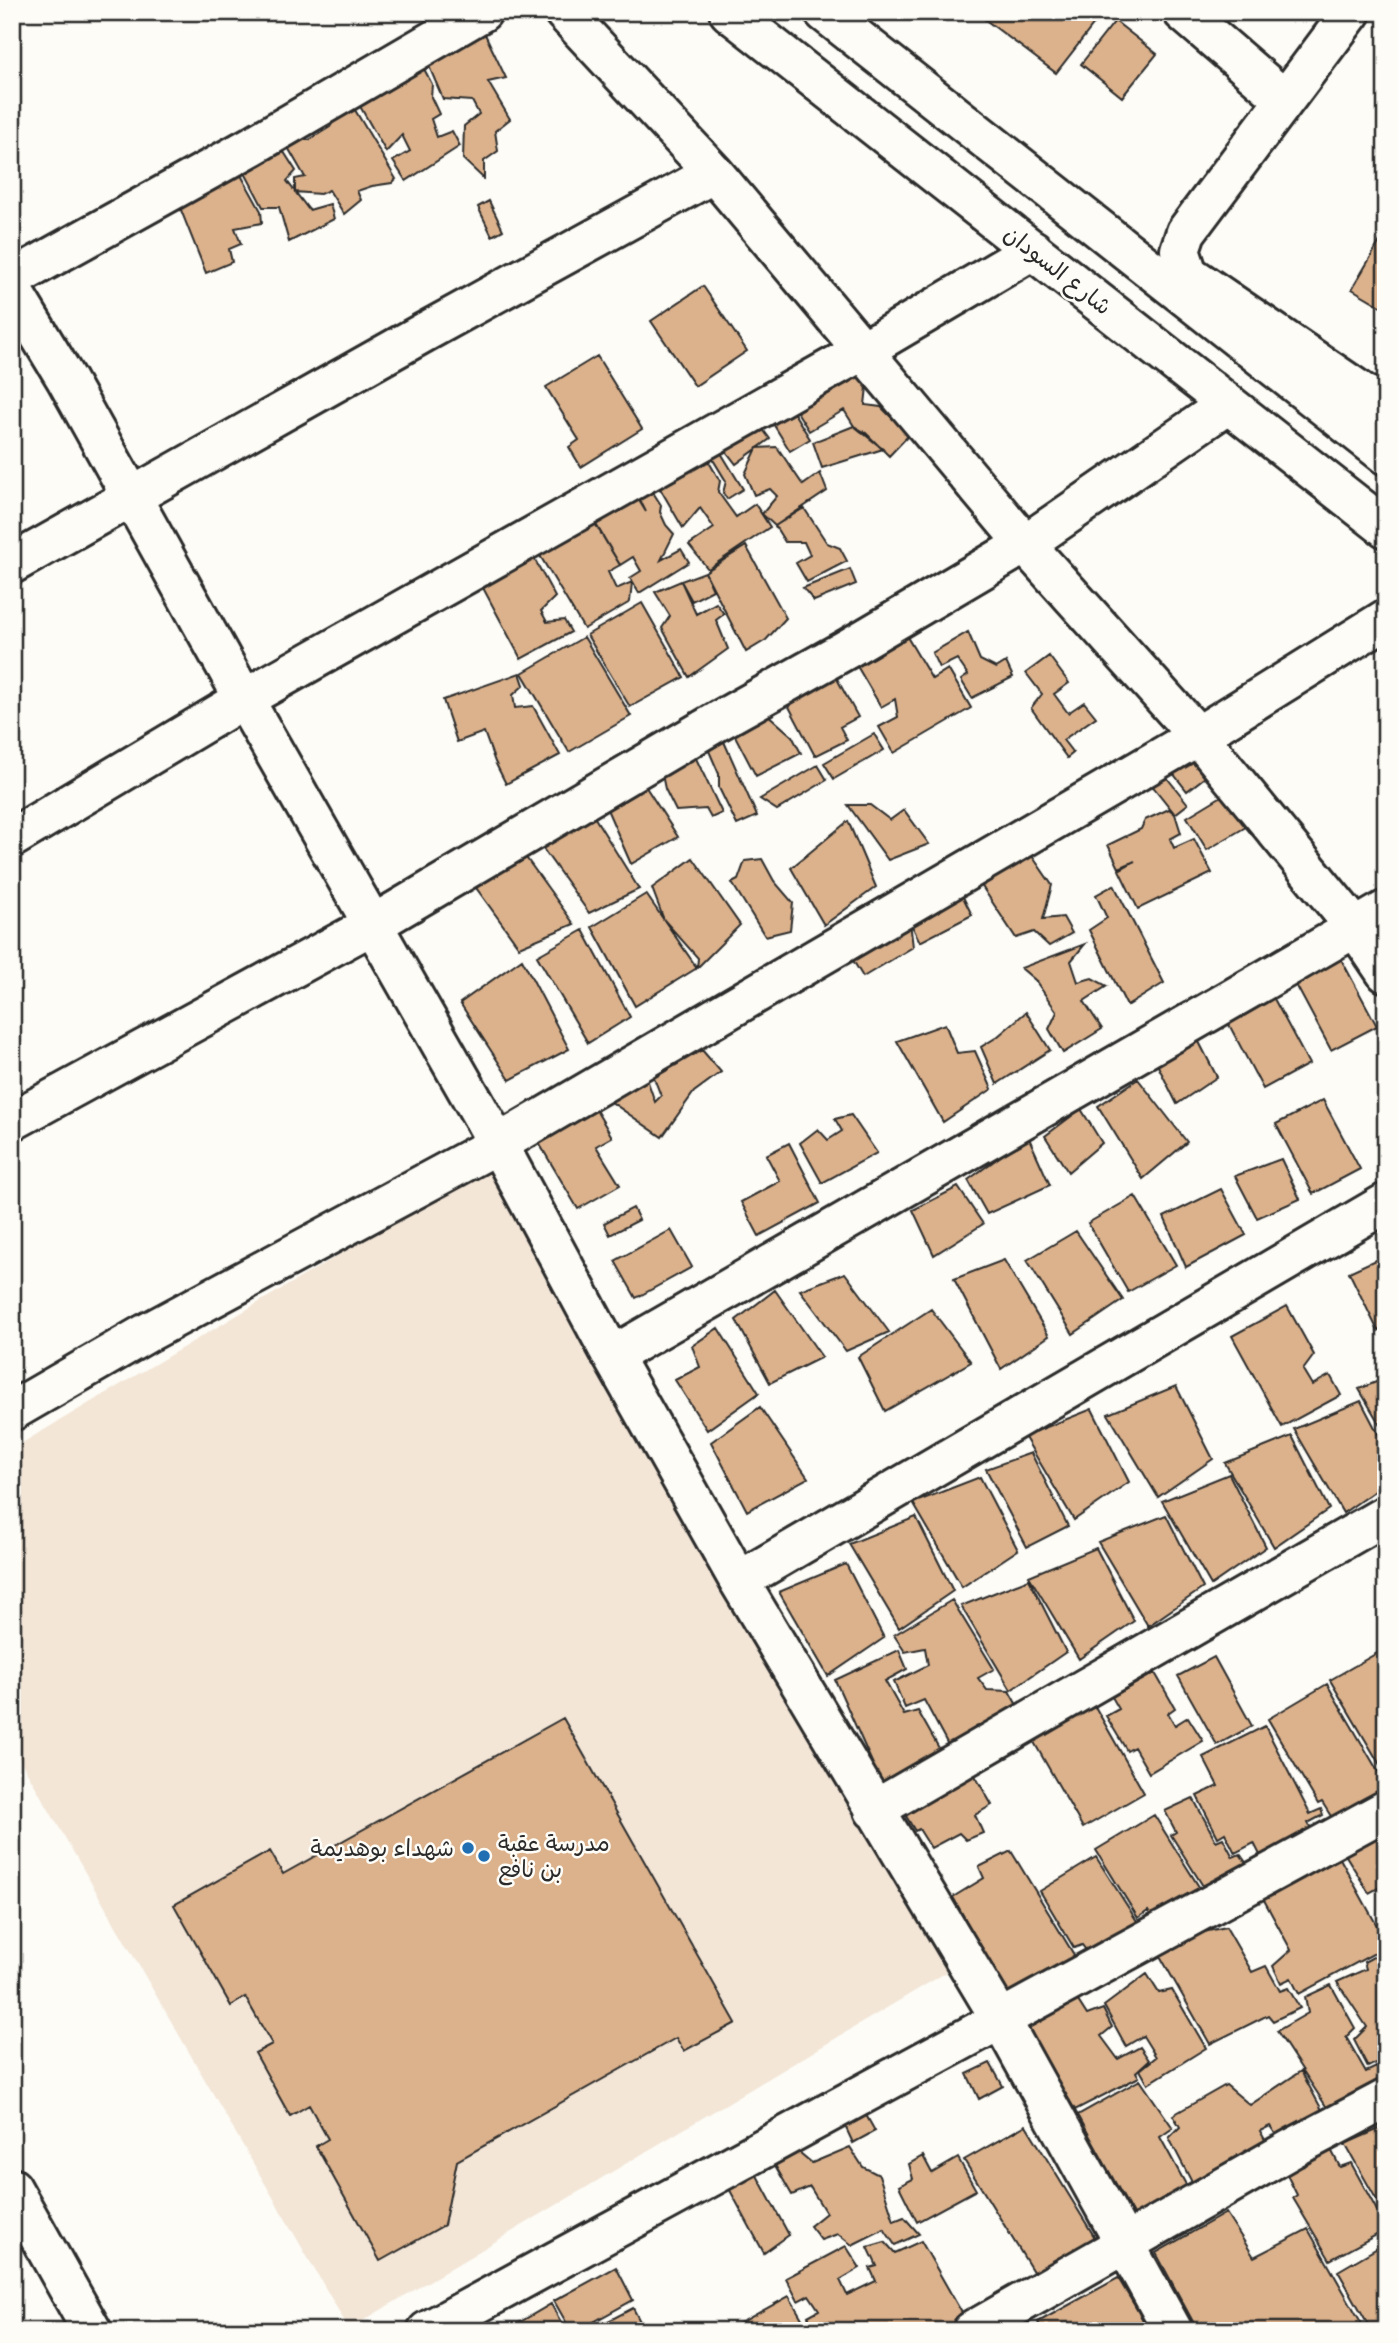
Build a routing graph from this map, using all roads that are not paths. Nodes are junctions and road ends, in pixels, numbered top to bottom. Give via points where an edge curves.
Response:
1 (482, 12) edge
2 (564, 12) edge
3 (729, 12) edge
4 (824, 12) edge
5 (1183, 12) edge
6 (1351, 12) edge
7 (1284, 99) junction
8 (714, 173) junction
9 (1032, 250) junction
10 (12, 279) edge
11 (12, 290) edge
12 (862, 351) junction
13 (1228, 404) junction
14 (1386, 409) edge
15 (1386, 454) edge
16 (132, 496) junction
17 (1386, 528) edge
18 (1025, 544) junction
19 (12, 565) edge
20 (1386, 619) edge
21 (244, 699) junction
22 (1198, 736) junction
23 (12, 838) edge
24 (1370, 918) edge
25 (372, 925) junction
26 (1386, 973) edge
27 (12, 1121) edge
28 (498, 1144) junction
29 (1386, 1203) edge
30 (612, 1356) junction
31 (12, 1411) edge
32 (1386, 1515) edge
33 (739, 1581) junction
34 (874, 1810) junction
35 (1386, 1810) edge
36 (1001, 2020) junction
37 (1386, 2098) edge
38 (12, 2188) edge
39 (1125, 2244) junction
40 (92, 2331) edge
41 (427, 2331) edge
42 (972, 2331) edge
43 (1173, 2331) edge

1 - 10 street
2 - 8 street
3 - 9 street, شارع السودان
4 - 15 street
5 - 7 street
6 - 7 street
7 - 14 street via 1186,232 1181,250 1184,262 1188,274
8 - 12 street
8 - 16 street
9 - 12 street
9 - 13 street, شارع السودان
11 - 16 street
12 - 18 street
12 - 21 street
13 - 17 street, شارع السودان
13 - 18 street
16 - 19 street
16 - 21 street
18 - 22 street
18 - 25 street
20 - 22 street
21 - 23 street
21 - 25 street
22 - 24 street
22 - 28 street
24 - 26 street
24 - 30 street
25 - 27 street
25 - 28 street
28 - 30 street
28 - 31 street
29 - 33 street
30 - 33 street
32 - 34 street
33 - 34 street
34 - 36 street
35 - 36 street
36 - 39 street
36 - 41 street
37 - 39 street
38 - 40 street
39 - 42 street
39 - 43 street

